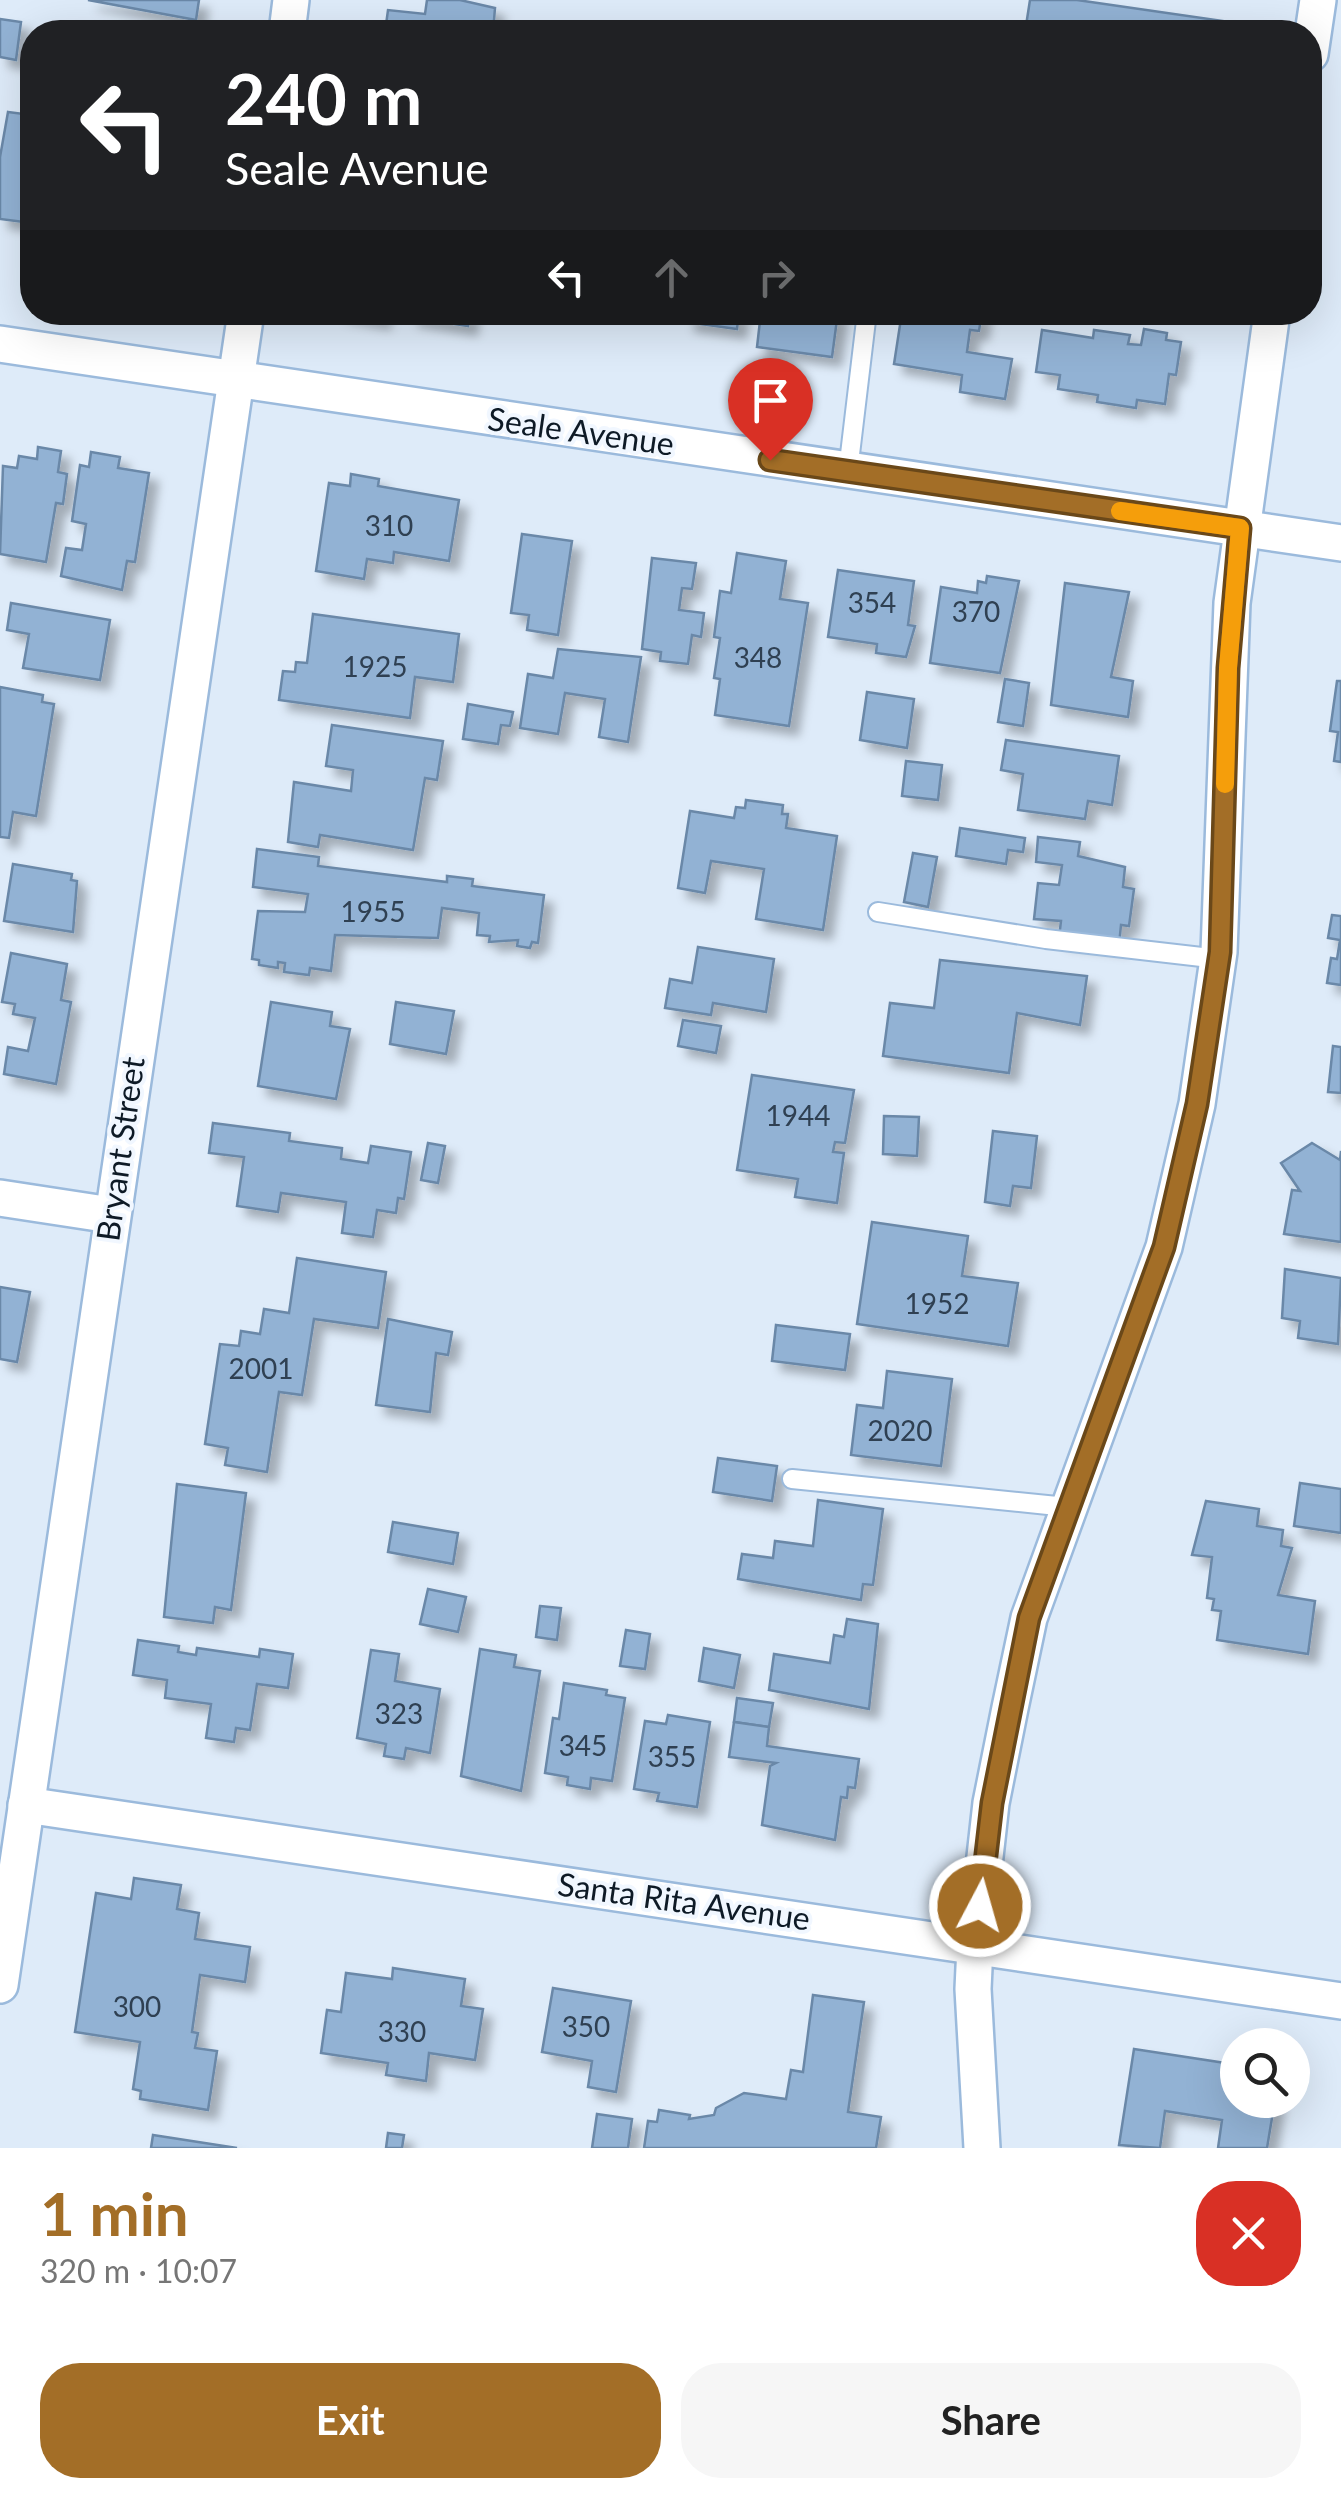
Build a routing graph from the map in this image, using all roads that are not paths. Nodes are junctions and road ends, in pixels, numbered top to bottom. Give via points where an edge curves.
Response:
1 (1318, 0) edge
2 (1341, 3) edge
3 (244, 325) edge
4 (865, 325) edge
5 (1270, 325) edge
6 (0, 344) edge
7 (236, 380) junction
8 (848, 471) junction
9 (1240, 528) junction
10 (1341, 543) edge
11 (878, 912) dead end
12 (1218, 959) junction
13 (0, 1198) edge
14 (111, 1215) junction
15 (792, 1479) dead end
16 (1068, 1507) junction
17 (26, 1804) junction
18 (975, 1946) junction
19 (0, 1985) edge
20 (1341, 2002) edge
21 (982, 2148) edge

1 - 2 lane
3 - 7 street, Bryant Street
4 - 8 lane
5 - 9 street
6 - 7 street, Seale Avenue
7 - 8 street, Seale Avenue
7 - 14 street, Bryant Street
8 - 9 street, Seale Avenue
9 - 10 street, Seale Avenue
9 - 12 street
11 - 12 lane
12 - 16 street via 1197,1104 1164,1247
13 - 14 street
14 - 17 street, Bryant Street
15 - 16 lane
16 - 18 street via 1021,1654 992,1803
17 - 18 street, Santa Rita Avenue
17 - 19 street, Bryant Street
18 - 20 street, Santa Rita Avenue
18 - 21 street

